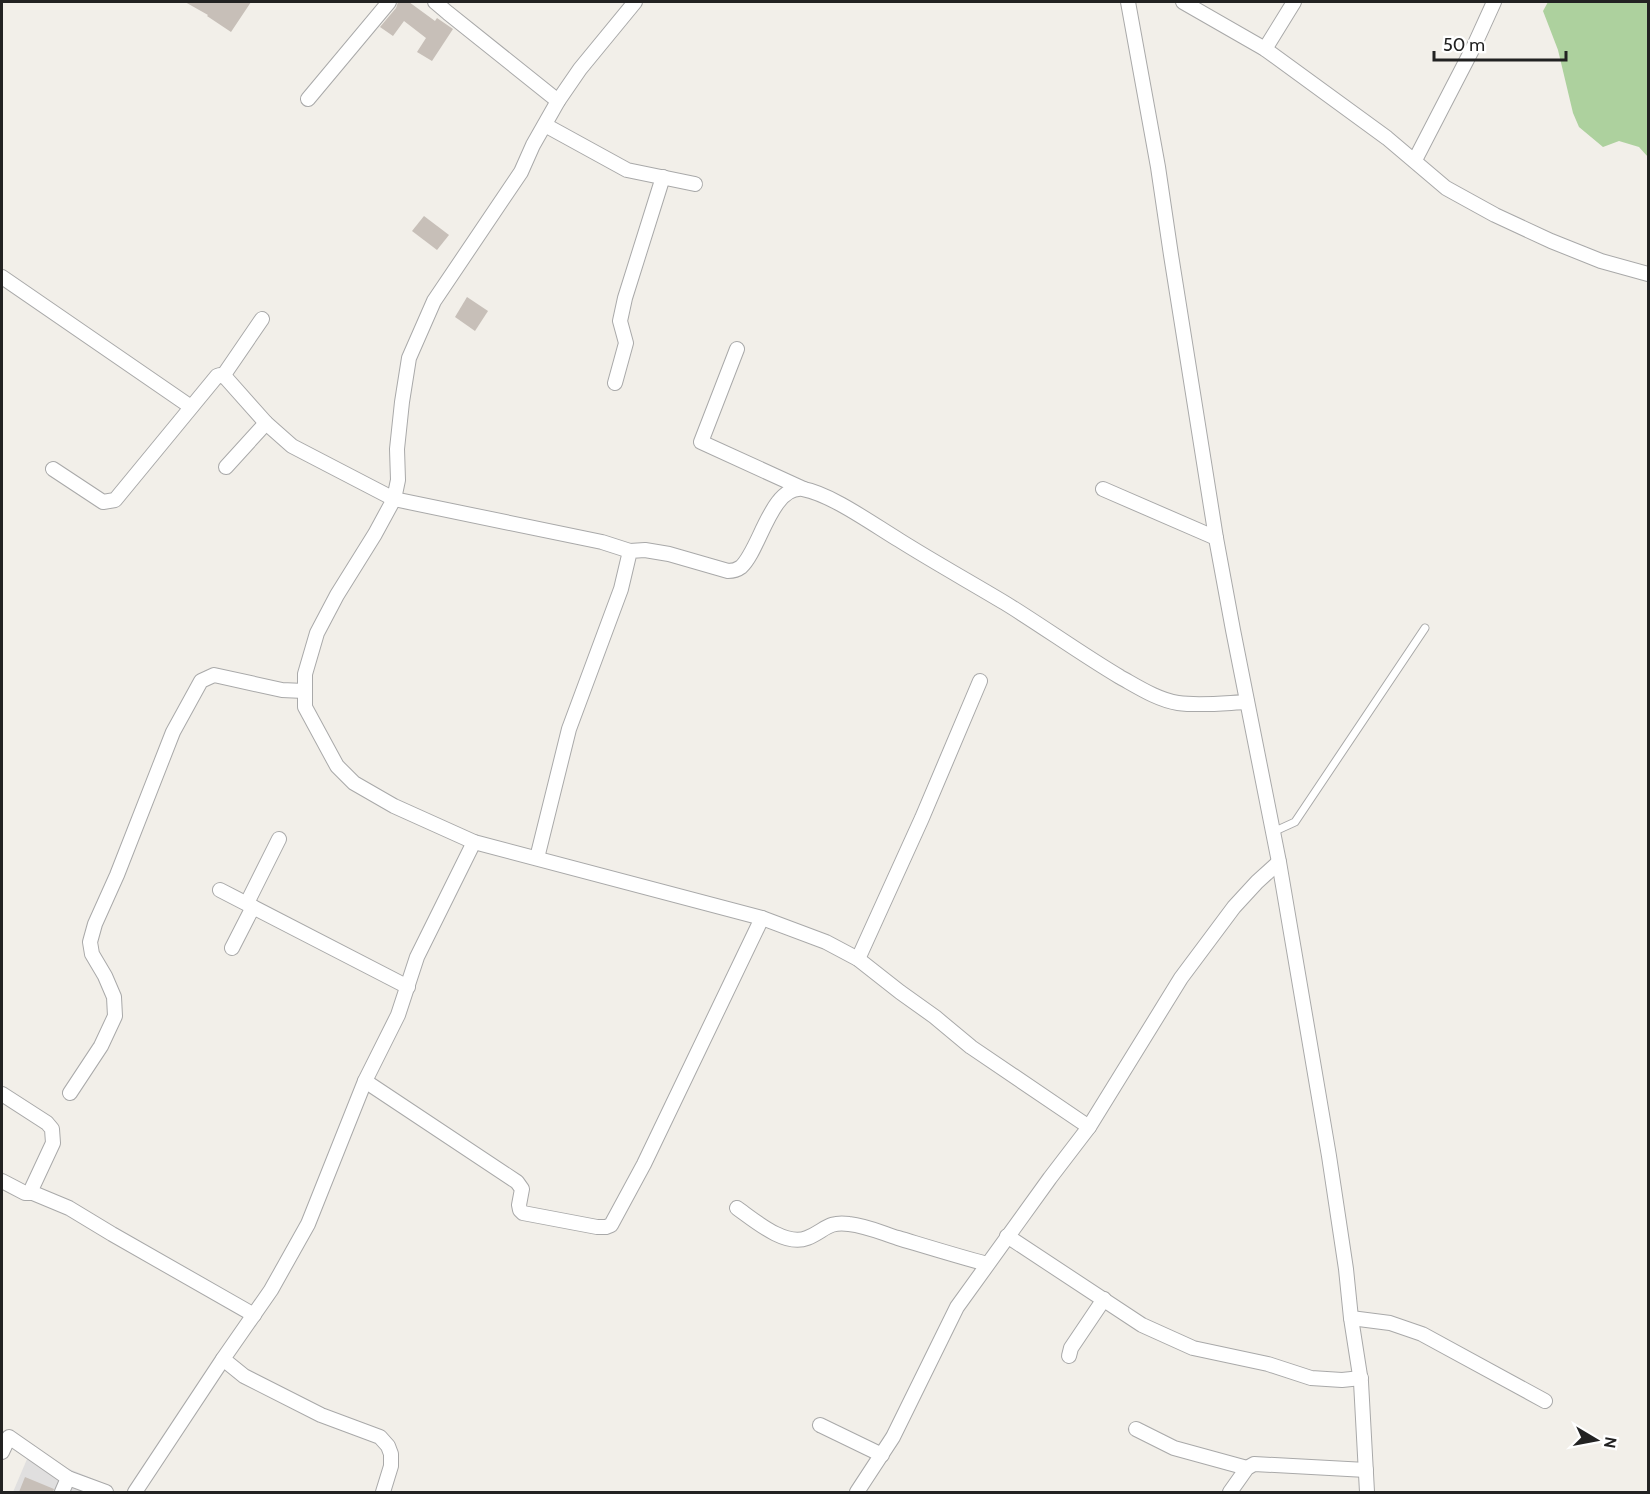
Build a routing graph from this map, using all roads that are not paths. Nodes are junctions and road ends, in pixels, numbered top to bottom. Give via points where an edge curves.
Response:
1 (389, 2) edge
2 (435, 2) edge
3 (635, 2) edge
4 (1128, 2) edge
5 (1183, 2) edge
6 (1294, 2) edge
7 (1494, 2) edge
8 (1265, 49) junction
9 (308, 99) dead end
10 (558, 101) junction
11 (545, 125) junction
12 (1415, 160) junction
13 (663, 177) junction
14 (695, 184) dead end
15 (1648, 274) edge
16 (2, 277) edge
17 (262, 319) dead end
18 (738, 349) dead end
19 (223, 376) junction
20 (615, 383) dead end
21 (191, 407) junction
22 (266, 423) junction
23 (226, 467) dead end
24 (53, 469) dead end
25 (804, 489) junction
26 (1103, 489) dead end
27 (394, 499) junction
28 (1216, 537) junction
29 (630, 551) junction
30 (1425, 628) dead end
31 (980, 681) dead end
32 (304, 691) junction
33 (1247, 702) junction
34 (1273, 832) junction
35 (279, 839) dead end
36 (474, 842) junction
37 (537, 858) junction
38 (1279, 862) junction
39 (220, 890) dead end
40 (250, 905) junction
41 (762, 918) junction
42 (232, 948) dead end
43 (858, 959) junction
44 (408, 987) junction
45 (365, 1081) junction
46 (70, 1093) dead end
47 (2, 1094) edge
48 (1089, 1127) junction
49 (2, 1182) edge
50 (33, 1192) junction
51 (738, 1208) dead end
52 (1007, 1236) junction
53 (987, 1264) junction
54 (1104, 1299) junction
55 (254, 1315) junction
56 (1351, 1318) junction
57 (1069, 1356) dead end
58 (223, 1359) junction
59 (1360, 1378) junction
60 (1545, 1401) dead end
61 (820, 1425) dead end
62 (1136, 1429) dead end
63 (2, 1452) edge
64 (882, 1455) junction
65 (1247, 1468) junction
66 (1366, 1470) junction
67 (68, 1478) junction
68 (1370, 1490) edge
69 (62, 1492) edge
70 (106, 1492) edge
71 (135, 1492) edge
72 (383, 1492) edge
73 (858, 1492) edge
74 (1230, 1492) edge

1 - 9 street
2 - 10 street
3 - 10 street
4 - 28 street
5 - 8 street
6 - 8 street
7 - 12 street
8 - 12 street
10 - 11 street
11 - 13 street via 627,170
11 - 27 street via 521,172 434,301 409,358
12 - 15 street via 1446,188 1495,215 1601,261
13 - 14 street
13 - 20 street via 625,298 620,321 626,343
16 - 21 street
17 - 19 street
18 - 25 street via 701,442
19 - 21 street via 217,376
19 - 22 street
21 - 24 street via 116,500 103,502
22 - 23 street
22 - 27 street via 292,446
25 - 29 street via 787,492 771,513 751,553 735,571 669,554
25 - 33 street via 830,498 1138,687 1178,703
26 - 28 street
27 - 29 street
27 - 32 street via 317,633
28 - 33 street
29 - 37 street via 621,589 569,729
30 - 34 lane via 1295,822
31 - 43 street
32 - 36 street via 305,707 318,732 337,766 354,783
32 - 46 street via 214,675 198,684 173,732 95,924 90,948 114,997 115,1016 101,1046
33 - 34 street
34 - 38 street
35 - 40 street
36 - 37 street
36 - 44 street via 417,957
37 - 41 street
38 - 48 street via 1234,907 1181,978
38 - 56 street via 1329,1156
39 - 40 street
40 - 42 street
40 - 44 street
41 - 43 street via 826,942
41 - 45 street via 611,1225 597,1227 523,1213 519,1205 522,1189 517,1182
43 - 48 street via 971,1047
44 - 45 street
45 - 55 street via 308,1224
47 - 50 street via 52,1129 53,1143
48 - 52 street
49 - 50 street via 25,1193
50 - 55 street via 69,1208
51 - 53 street via 768,1230 793,1240 805,1239 828,1226 849,1224
52 - 53 street
52 - 54 street
53 - 64 street via 957,1307
54 - 57 street
54 - 59 street via 1142,1326 1193,1348 1311,1378
55 - 58 street
56 - 59 street
56 - 60 street via 1390,1323 1422,1334
58 - 71 street
58 - 72 street via 244,1376 321,1415 380,1437 391,1454
59 - 66 street
61 - 64 street
62 - 65 street via 1173,1448
63 - 67 street via 9,1437
64 - 73 street
65 - 66 street via 1254,1464
65 - 74 street
66 - 68 street
67 - 69 street
67 - 70 street

